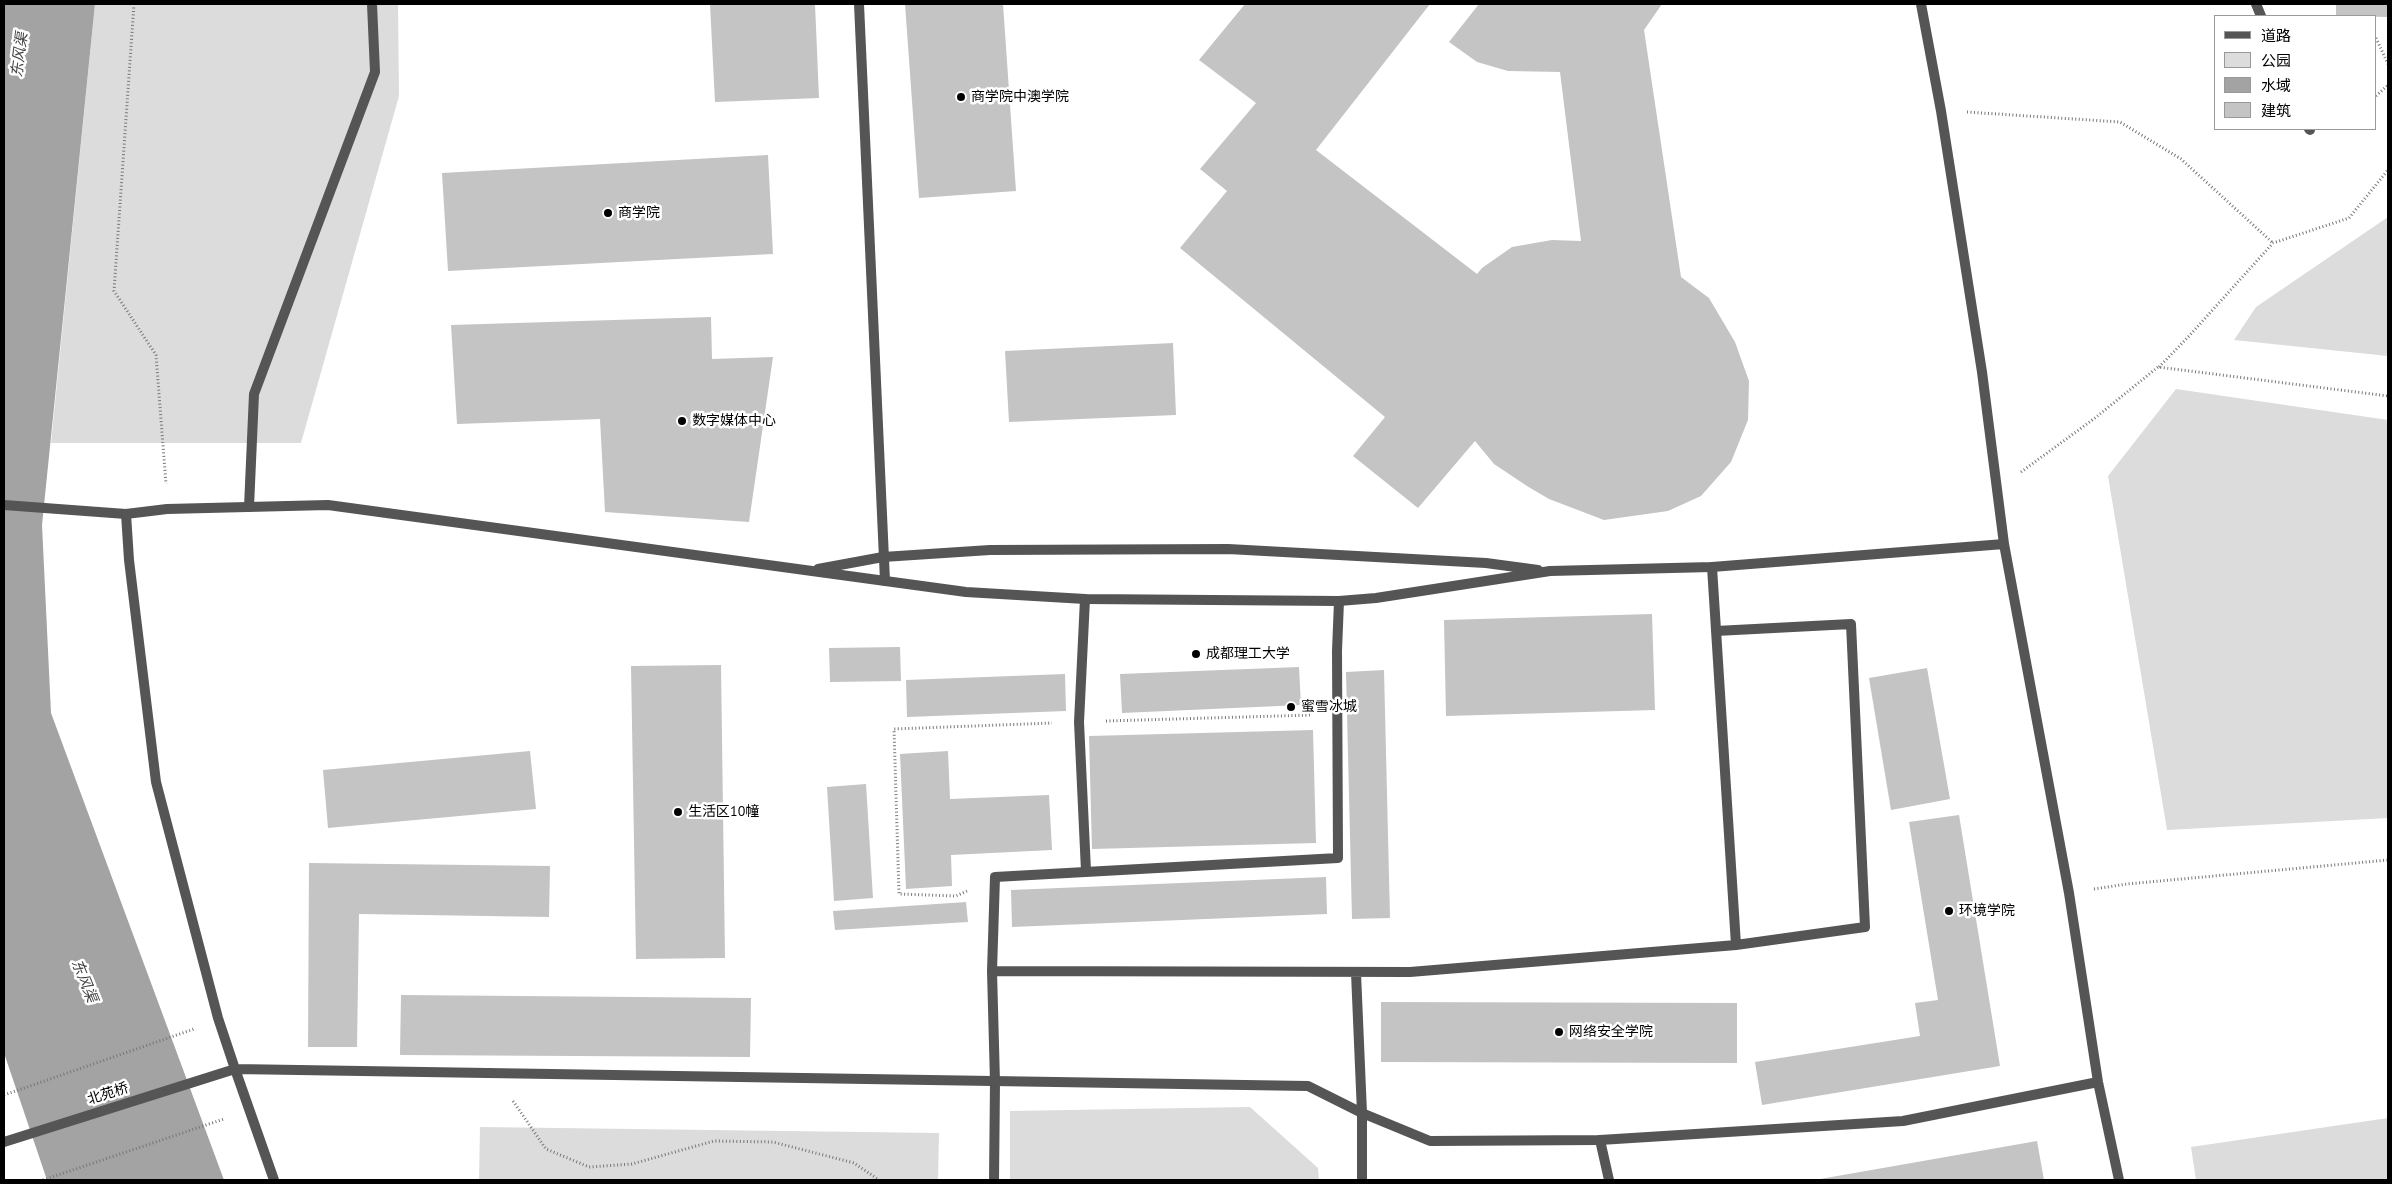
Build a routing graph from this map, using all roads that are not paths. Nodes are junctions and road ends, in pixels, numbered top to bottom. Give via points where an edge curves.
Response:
1 (372, 4) edge
2 (859, 4) edge
3 (1921, 4) edge
4 (4, 505) edge
5 (249, 507) junction
6 (126, 514) junction
7 (2004, 544) junction
8 (883, 557) junction
9 (1712, 567) junction
10 (809, 571) junction
11 (1550, 571) junction
12 (885, 581) junction
13 (1085, 599) junction
14 (1339, 601) junction
15 (1716, 631) junction
16 (1086, 872) junction
17 (1736, 945) junction
18 (992, 971) junction
19 (1356, 973) junction
20 (235, 1069) junction
21 (995, 1082) junction
22 (2098, 1082) junction
23 (1362, 1113) junction
24 (1600, 1140) junction
25 (4, 1142) edge
26 (274, 1180) edge
27 (994, 1180) edge
28 (1362, 1180) edge
29 (1609, 1180) edge
30 (2119, 1180) edge

1 - 5 street via 375,72 254,394
2 - 8 street
3 - 7 street via 1982,372
4 - 6 street
5 - 6 street
5 - 10 street via 328,504
6 - 20 street via 156,782 218,1018
7 - 9 street
7 - 22 street via 2069,893
8 - 10 street
8 - 11 street via 990,550 1228,550 1486,563
8 - 12 street
9 - 11 street
9 - 15 street
10 - 12 street
11 - 14 street
12 - 13 street via 966,592
13 - 14 street
13 - 16 street via 1079,722
14 - 16 street via 1338,858
15 - 17 street
15 - 17 street via 1851,624 1865,927
16 - 18 street via 995,877
17 - 19 street via 1410,972
18 - 19 street
18 - 21 street
19 - 23 street
20 - 21 street, 北苑桥
20 - 25 street, 北苑桥
20 - 26 street
21 - 23 street, 北苑桥 via 1308,1086
21 - 27 street
22 - 24 street, 北苑桥 via 1903,1121
22 - 30 street
23 - 24 street, 北苑桥 via 1430,1141
23 - 28 street
24 - 29 street

